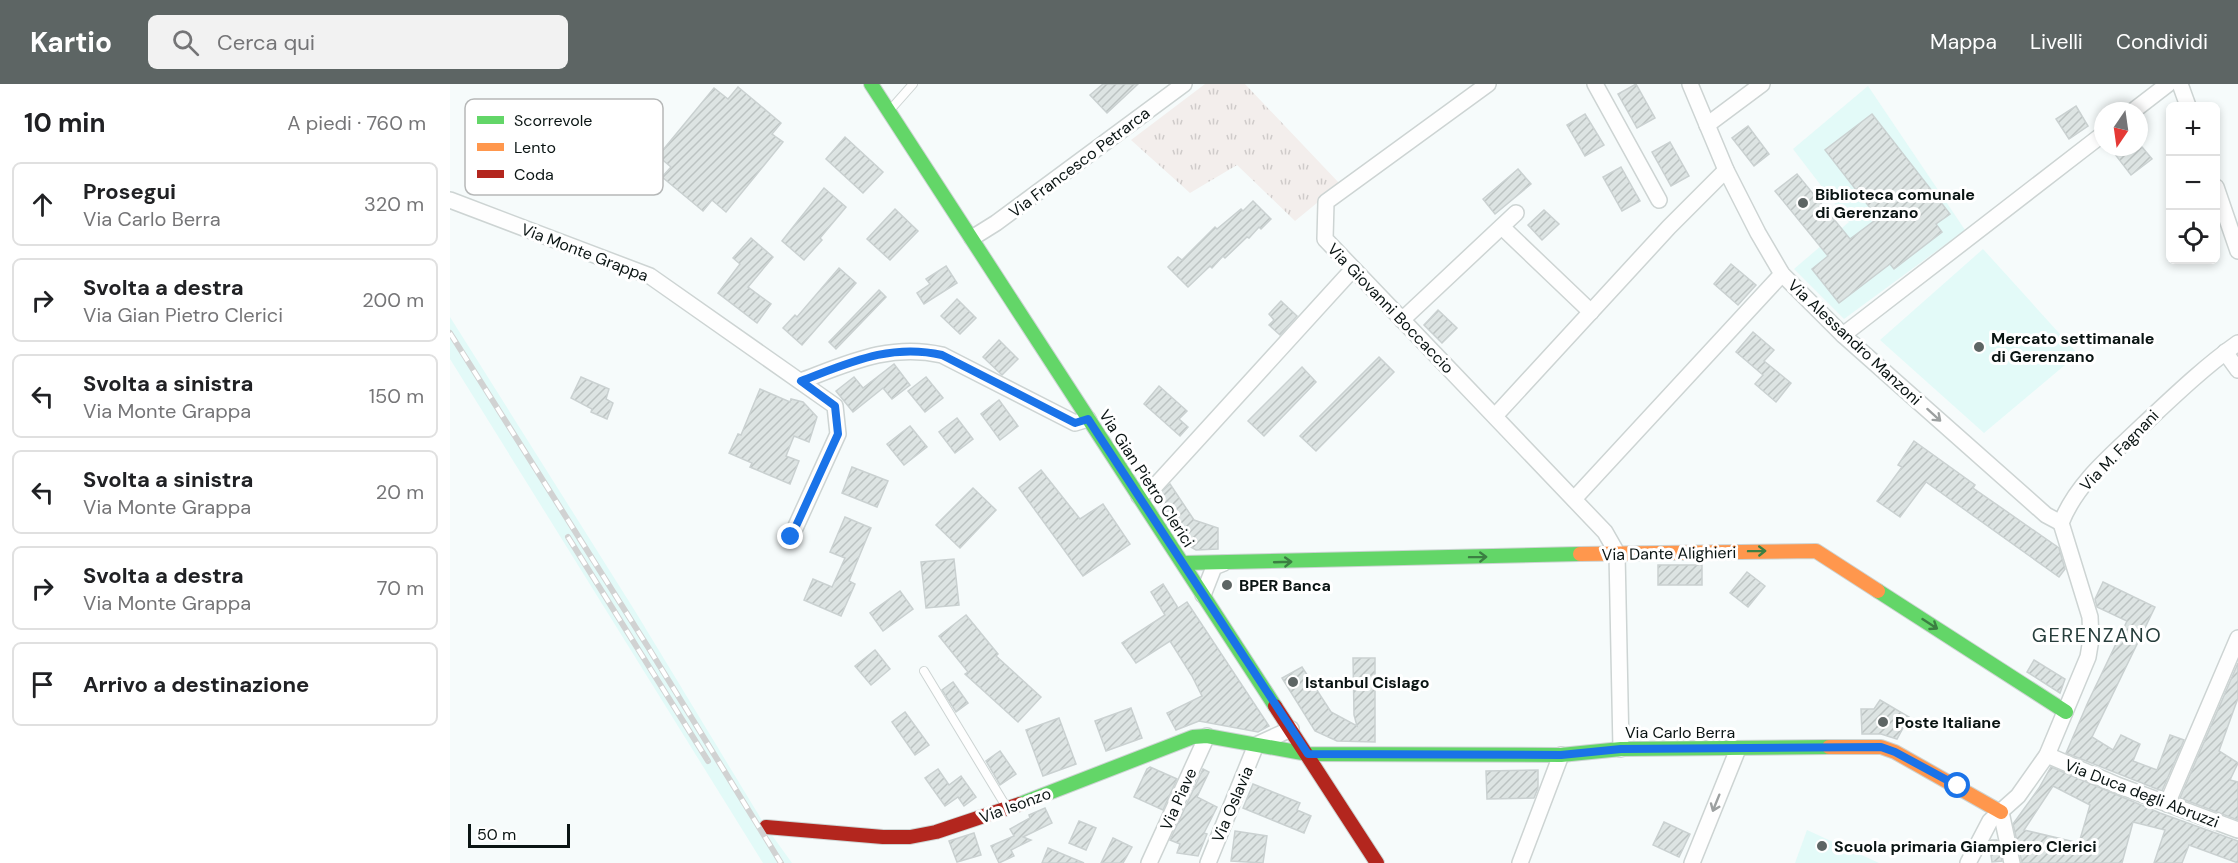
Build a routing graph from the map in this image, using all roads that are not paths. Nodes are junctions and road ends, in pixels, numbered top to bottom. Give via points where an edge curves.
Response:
1 (871, 84) edge
2 (913, 84) edge
3 (1184, 84) edge
4 (1595, 84) edge
5 (1690, 84) edge
6 (1762, 84) edge
7 (2168, 84) edge
8 (2180, 84) edge
9 (1482, 86) edge
10 (2145, 102) edge
11 (2187, 102) edge
12 (889, 112) junction
13 (1707, 125) junction
14 (2094, 141) edge
15 (1726, 170) junction
16 (2220, 199) edge
17 (450, 200) edge
18 (1659, 200) dead end
19 (1516, 213) dead end
20 (1502, 227) junction
21 (972, 238) junction
22 (2238, 251) edge
23 (1353, 269) junction
24 (1782, 274) junction
25 (1590, 312) junction
26 (1402, 320) junction
27 (1843, 335) junction
28 (2238, 343) edge
29 (2225, 352) junction
30 (2238, 370) edge
31 (801, 381) junction
32 (1495, 416) junction
33 (1088, 419) junction
34 (1139, 496) junction
35 (1574, 500) junction
36 (2061, 523) junction
37 (791, 537) dead end
38 (1617, 553) junction
39 (1183, 563) junction
40 (1224, 563) junction
41 (1203, 595) junction
42 (2236, 647) edge
43 (924, 671) dead end
44 (2066, 712) junction
45 (1291, 729) junction
46 (1207, 736) junction
47 (1256, 745) junction
48 (1621, 749) junction
49 (1738, 749) junction
50 (1308, 754) junction
51 (1561, 755) junction
52 (2047, 755) junction
53 (2167, 804) junction
54 (1008, 809) junction
55 (2001, 812) junction
56 (766, 827) dead end
57 (2238, 830) edge
58 (1149, 863) edge
59 (1208, 863) edge
60 (1377, 863) edge
61 (1520, 863) edge
62 (1692, 863) edge
63 (1968, 863) edge
64 (2012, 863) edge

1 - 12 street, Via Gian Pietro Clerici
2 - 12 lane
3 - 21 street, Via Francesco Petrarca
4 - 18 street
5 - 13 street, Via Alessandro Manzoni
6 - 13 street
7 - 10 street
8 - 11 street
9 - 23 street, Via Giovanni Boccaccio via 1326,202 1325,239
12 - 21 street, Via Gian Pietro Clerici
13 - 15 street, Via Alessandro Manzoni
14 - 27 street
15 - 24 street, Via Alessandro Manzoni
15 - 25 street
16 - 22 street
17 - 31 street, Via Monte Grappa via 650,276
19 - 20 street
20 - 25 street
20 - 26 street
21 - 33 street, Via Gian Pietro Clerici
23 - 26 street, Via Giovanni Boccaccio
23 - 34 street via 1156,485
24 - 27 street, Via Alessandro Manzoni
24 - 35 street
25 - 32 street
26 - 32 street, Via Giovanni Boccaccio
27 -> 36 street, Via Alessandro Manzoni via 2046,515
28 - 29 street, Via M. Fagnani
29 - 30 street
29 - 36 street, Via M. Fagnani via 2093,473
31 - 33 street via 854,361 900,350 922,350 942,355 1075,423
31 - 37 street, Via Monte Grappa via 835,406 838,434
32 - 35 street, Via Giovanni Boccaccio
33 - 34 street, Via Gian Pietro Clerici
34 - 39 street, Via Gian Pietro Clerici
35 - 38 street, Via Giovanni Boccaccio via 1605,532
36 - 44 street via 2090,617 2091,639
40 -> 38 street, Via Dante Alighieri
38 -> 44 street, Via Dante Alighieri via 1816,551
38 - 48 street
39 - 40 street, Via Dante Alighieri
39 - 41 street, Via Gian Pietro Clerici
40 - 41 street via 1214,567
41 - 45 street, Via Gian Pietro Clerici
42 - 53 street
43 - 54 lane
44 - 52 street
45 - 47 street
45 - 50 street, Via Gian Pietro Clerici
46 - 47 street, Via Isonzo
46 - 54 street, Via Isonzo via 1193,736
46 - 58 street, Via Piave
47 - 50 street, Via Isonzo
47 - 59 street, Via Oslavia
48 - 49 street, Via Carlo Berra
48 - 51 street, Via Carlo Berra
49 - 55 street, Via Carlo Berra via 1881,747
49 -> 62 street
50 - 51 street, Via Carlo Berra
50 - 60 street, Via Gian Pietro Clerici
51 - 61 street
52 - 53 street, Via Duca degli Abruzzi
52 - 55 street via 2018,796
53 - 57 street, Via Duca degli Abruzzi
54 - 56 street, Via Isonzo via 910,837
55 - 63 street via 1990,821
55 - 64 street

